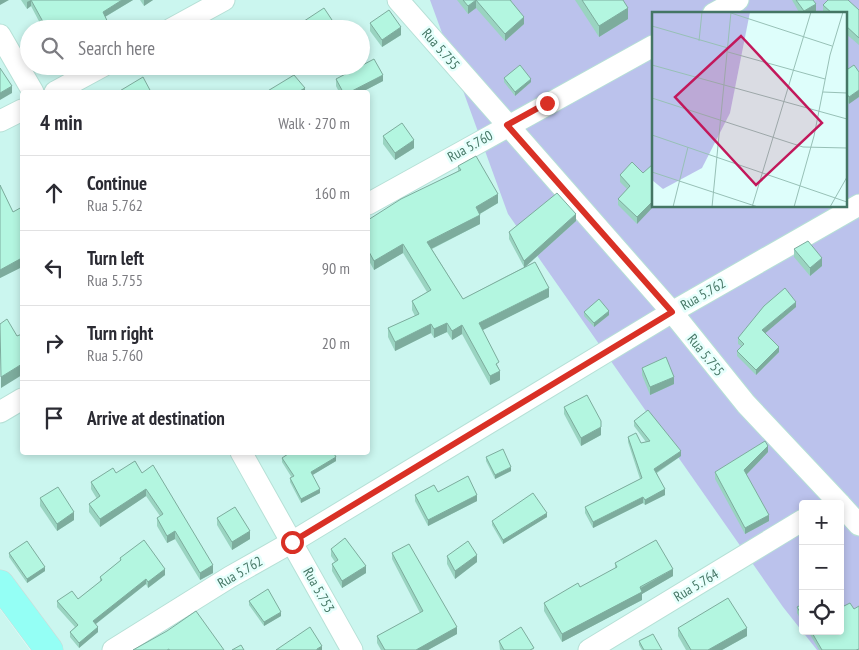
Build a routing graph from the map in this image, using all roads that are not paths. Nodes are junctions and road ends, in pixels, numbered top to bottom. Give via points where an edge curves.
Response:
1 (224, 0) edge
2 (398, 0) edge
3 (738, 0) edge
4 (717, 12) edge
5 (188, 20) edge
6 (0, 35) edge
7 (652, 47) edge
8 (20, 70) edge
9 (23, 75) edge
10 (86, 75) edge
11 (32, 90) edge
12 (59, 90) edge
13 (20, 111) edge
14 (0, 121) edge
15 (507, 125) junction
16 (370, 203) edge
17 (859, 205) edge
18 (672, 312) junction
19 (20, 400) edge
20 (0, 412) edge
21 (243, 455) edge
22 (833, 500) edge
23 (844, 510) edge
24 (799, 522) edge
25 (858, 522) edge
26 (292, 542) junction
27 (0, 584) edge
28 (49, 650) edge
29 (113, 650) edge
30 (352, 650) edge
31 (589, 650) edge

1 - 5 street
2 - 15 street, Rua 5.755
3 - 4 street
6 - 8 street
7 - 15 street, Rua 5.760
9 - 11 street
10 - 12 street
13 - 14 street
15 - 16 street, Rua 5.760
15 - 18 street, Rua 5.755
17 - 18 street, Rua 5.762
18 - 22 street, Rua 5.755 via 746,404
18 - 26 street, Rua 5.762
19 - 20 street
21 - 26 street, Rua 5.753
23 - 25 street, Rua 5.755
24 - 31 street, Rua 5.764
26 - 29 street, Rua 5.762
26 - 30 street, Rua 5.753
27 - 28 main road

